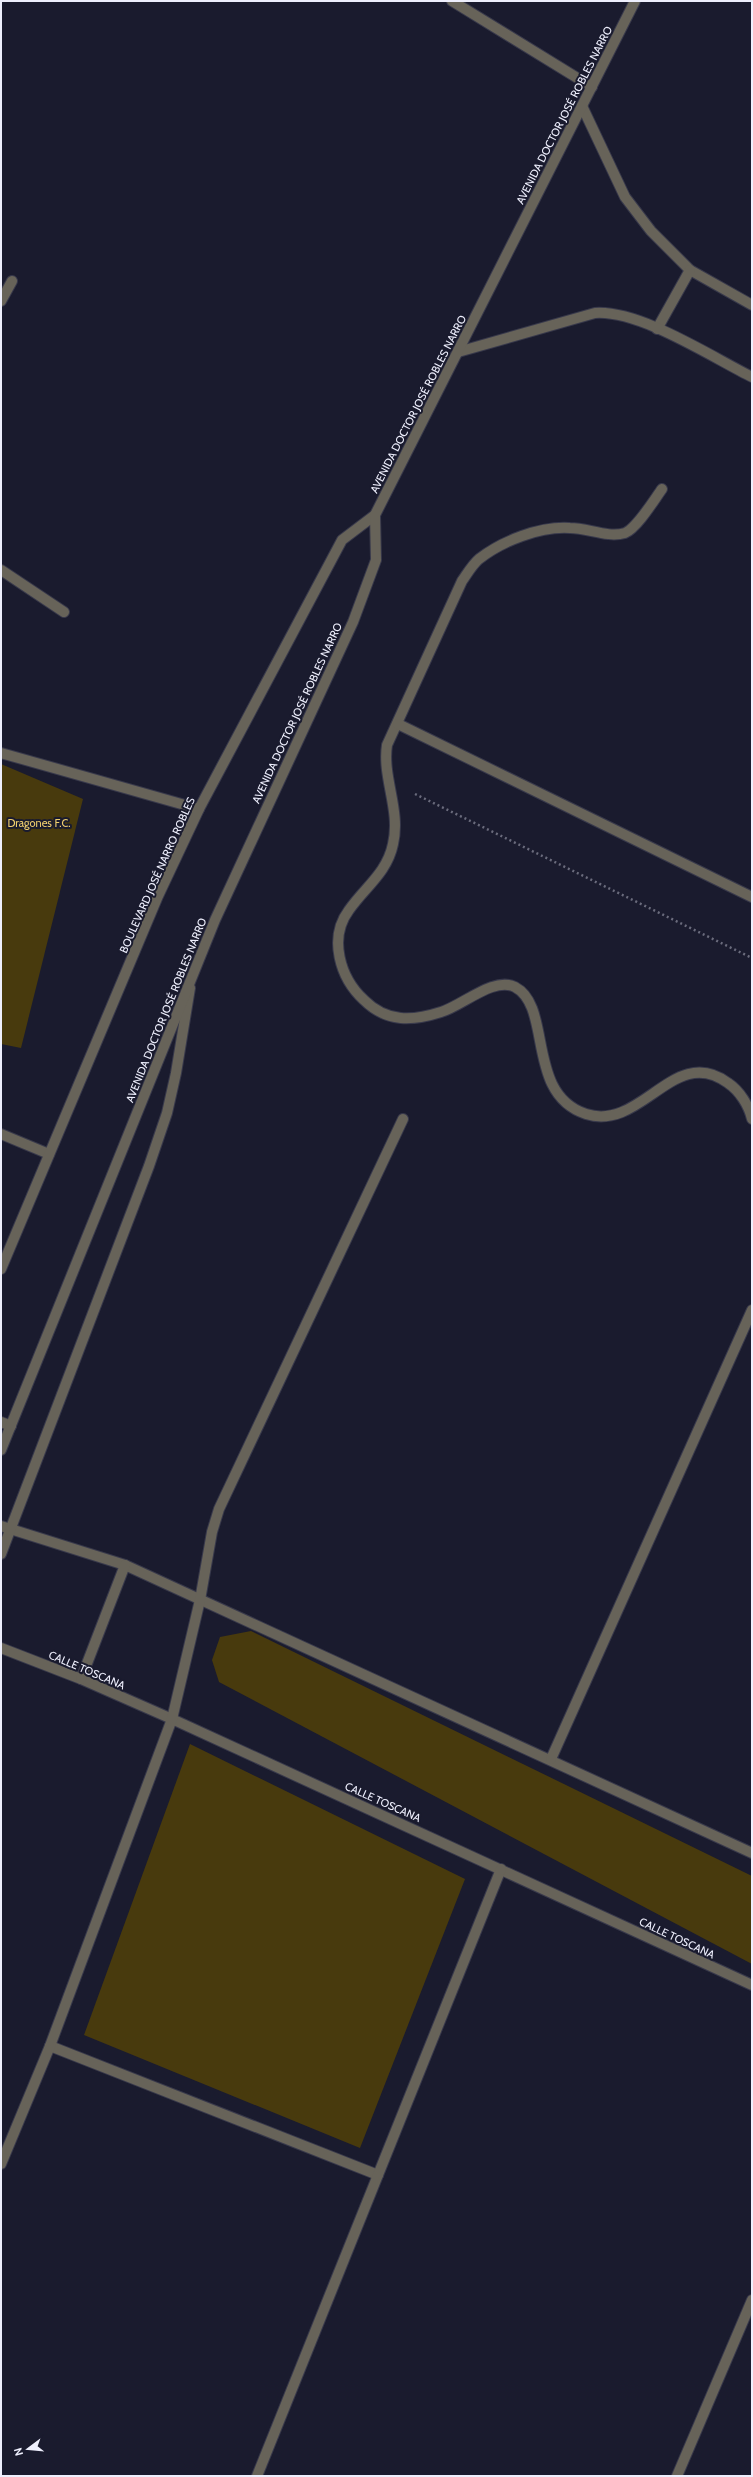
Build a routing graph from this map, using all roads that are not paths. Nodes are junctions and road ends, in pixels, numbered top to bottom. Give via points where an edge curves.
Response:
1 (452, 1) edge
2 (635, 1) edge
3 (592, 87) junction
4 (582, 106) junction
5 (690, 270) junction
6 (12, 281) dead end
7 (1, 301) edge
8 (752, 305) edge
9 (657, 329) junction
10 (458, 352) junction
11 (752, 376) edge
12 (662, 489) dead end
13 (375, 515) junction
14 (1, 570) edge
15 (64, 612) dead end
16 (398, 724) junction
17 (1, 753) edge
18 (199, 809) junction
19 (752, 897) edge
20 (191, 979) junction
21 (402, 1119) dead end
22 (752, 1119) edge
23 (1, 1134) edge
24 (49, 1154) junction
25 (1, 1269) edge
26 (752, 1310) edge
27 (1, 1422) edge
28 (11, 1426) junction
29 (1, 1450) edge
30 (6, 1527) edge
31 (1, 1554) edge
32 (125, 1565) junction
33 (200, 1600) junction
34 (1, 1648) edge
35 (81, 1679) junction
36 (172, 1719) junction
37 (551, 1759) junction
38 (752, 1853) edge
39 (501, 1869) junction
40 (752, 1985) edge
41 (50, 2046) junction
42 (1, 2164) edge
43 (378, 2175) junction
44 (752, 2300) edge
45 (257, 2476) edge
46 (677, 2476) edge

1 - 3 street
2 - 3 street, AVENIDA DOCTOR JOSÉ ROBLES NARRO
3 - 4 street, AVENIDA DOCTOR JOSÉ ROBLES NARRO
4 - 5 street via 625,197 651,231
4 - 10 street, AVENIDA DOCTOR JOSÉ ROBLES NARRO
5 - 8 street
5 - 9 street
6 - 7 street
9 - 10 street via 625,315 610,312
9 - 11 street
10 - 13 street, AVENIDA DOCTOR JOSÉ ROBLES NARRO
12 - 16 street via 633,528 625,532 607,534 570,527 547,531 528,535 496,548 478,560 462,581
13 - 18 street, BOULEVARD JOSÉ NARRO ROBLES via 342,540
13 - 20 street, AVENIDA DOCTOR JOSÉ ROBLES NARRO via 376,560 353,622 291,750
14 - 15 street
16 - 19 street
16 - 22 street via 387,745 386,764 395,813 393,846 380,874 348,910 339,939 344,974 354,991 373,1009 396,1019 417,1019 445,1012 493,986 514,986 522,993 532,1012 546,1073 555,1090 568,1104 586,1114 606,1116 626,1112 674,1079 688,1074 706,1073 722,1078 735,1088 744,1100
17 - 18 street
18 - 24 street, BOULEVARD JOSÉ NARRO ROBLES via 155,903
20 - 28 street, AVENIDA DOCTOR JOSÉ ROBLES NARRO
20 - 30 street via 176,1073 167,1113 150,1166
21 - 33 street via 219,1509 212,1532
23 - 24 street
24 - 25 street, BOULEVARD JOSÉ NARRO ROBLES
26 - 37 street
27 - 28 street
28 - 29 street, AVENIDA DOCTOR JOSÉ ROBLES NARRO
30 - 31 street
30 - 32 street
32 - 33 street
32 - 35 street
33 - 36 street
33 - 37 street
34 - 35 street, CALLE TOSCANA
35 - 36 street, CALLE TOSCANA
36 - 39 street, CALLE TOSCANA
36 - 41 street
37 - 38 street
39 - 40 street, CALLE TOSCANA
39 - 43 street
41 - 42 street
41 - 43 street
43 - 45 street
44 - 46 street

